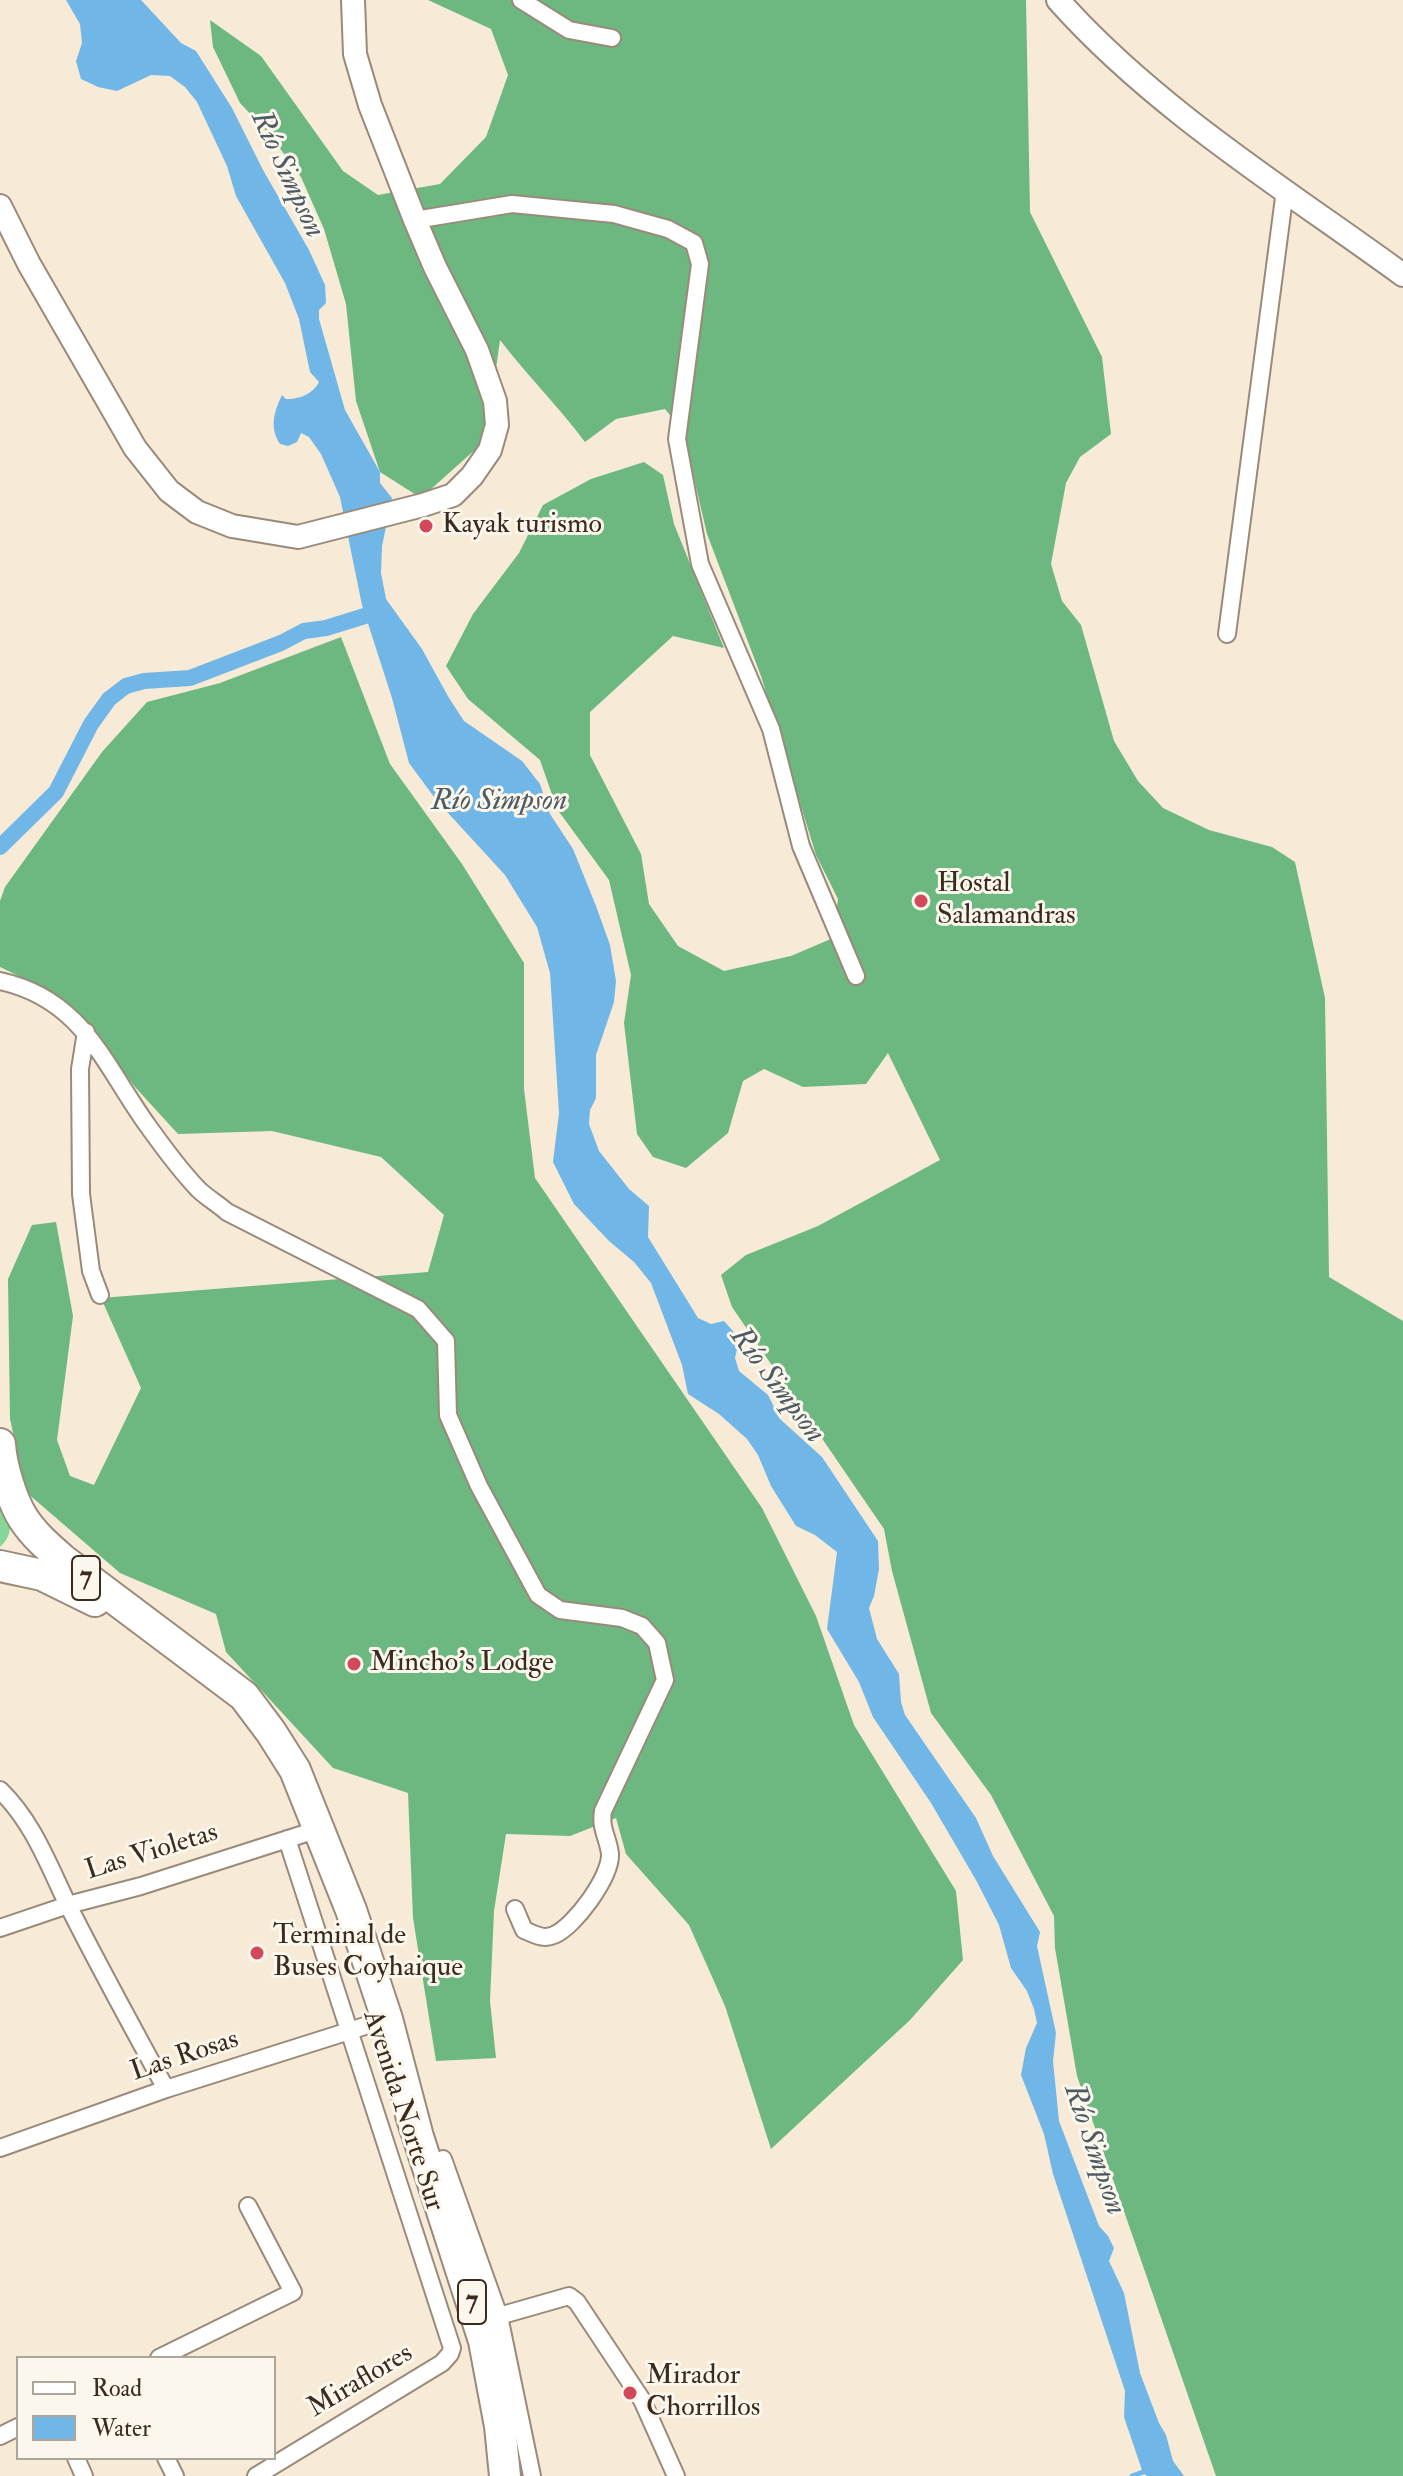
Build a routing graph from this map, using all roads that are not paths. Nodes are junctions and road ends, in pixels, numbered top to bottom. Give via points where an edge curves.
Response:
1 (353, 0) edge
2 (521, 0) edge
3 (1058, 0) edge
4 (612, 38) dead end
5 (1285, 190) junction
6 (0, 206) edge
7 (415, 220) junction
8 (1403, 275) edge
9 (1227, 634) dead end
10 (856, 976) dead end
11 (0, 981) edge
12 (86, 1032) junction
13 (100, 1295) dead end
14 (0, 1444) edge
15 (13, 1505) edge
16 (0, 1563) edge
17 (159, 1631) junction
18 (0, 1790) edge
19 (319, 1829) junction
20 (287, 1839) junction
21 (68, 1905) junction
22 (515, 1909) dead end
23 (0, 1928) edge
24 (384, 2021) junction
25 (348, 2031) junction
26 (166, 2089) junction
27 (0, 2148) edge
28 (443, 2159) dead end
29 (248, 2206) dead end
30 (499, 2316) junction
31 (450, 2354) joint
32 (163, 2356) edge
33 (256, 2476) edge
34 (505, 2476) edge
35 (532, 2476) edge
36 (676, 2476) edge

1 - 7 street via 355,54
2 - 4 street via 569,30
3 - 5 street via 1171,108
5 - 8 street
5 - 9 street
6 - 7 street via 135,448 169,491 197,512 232,526 298,537 453,495 490,450 497,425 495,401 477,350
7 - 10 street via 512,204 614,214 668,229 694,243 700,264 677,439 700,564 771,729 801,846
11 - 12 street via 61,1007
12 - 13 street via 80,1069 81,1194 91,1271
12 - 22 street via 148,1127 199,1190 227,1212 418,1309 446,1341 448,1415 479,1486 538,1595 560,1610 622,1618 642,1626 657,1643 665,1680 603,1811 610,1854 594,1895 556,1935 524,1930
14 - 15 highway, 7
15 - 16 highway via 23,1526 19,1544
15 - 17 highway, 7 via 63,1560
16 - 17 highway, 7 via 42,1575
17 - 19 highway, 7 via 244,1696 295,1770
18 - 21 street via 33,1831
19 - 20 street, Las Violetas
19 - 24 highway
20 - 21 street, Las Violetas
20 - 25 street, Avenida Norte Sur
21 - 23 street, Las Violetas
21 - 26 street
24 - 25 street, Las Rosas
24 - 34 highway, 7 via 484,2341
25 - 26 street, Las Rosas
25 - 31 street, Avenida Norte Sur via 451,2341
26 - 27 street, Las Rosas
28 - 30 street
29 - 32 street via 293,2292
30 - 35 street
30 - 36 street via 569,2296 577,2302 642,2400
31 - 33 street, Miraflores

